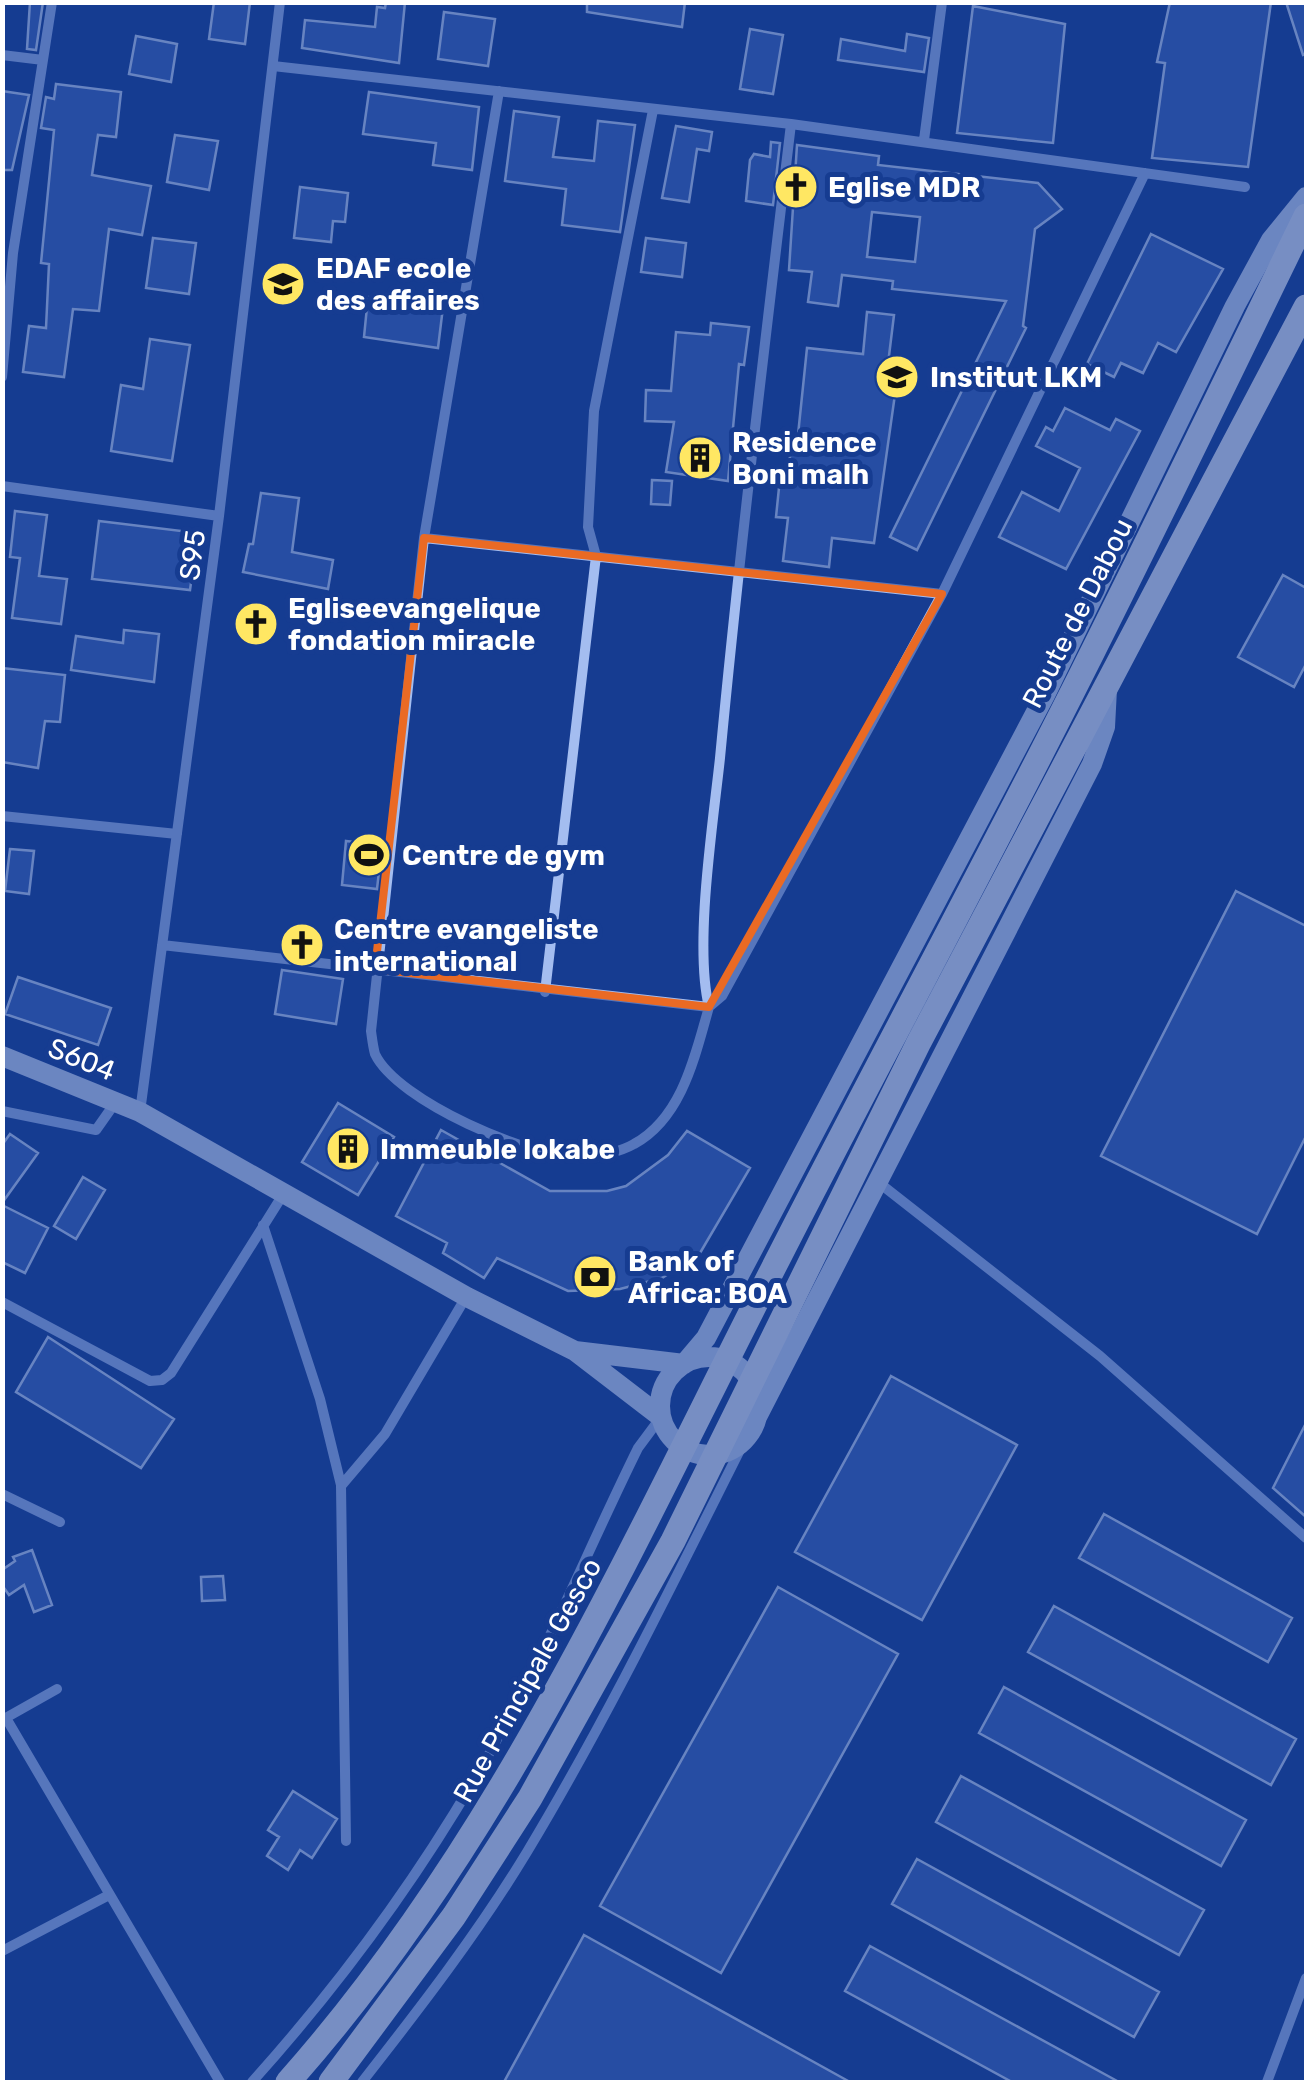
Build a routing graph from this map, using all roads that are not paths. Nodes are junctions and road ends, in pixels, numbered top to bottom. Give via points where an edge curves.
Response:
1 (52, 2) edge
2 (280, 2) edge
3 (942, 2) edge
4 (2, 55) edge
5 (44, 60) junction
6 (273, 66) junction
7 (499, 92) junction
8 (653, 110) junction
9 (791, 124) junction
10 (924, 140) junction
11 (1145, 173) junction
12 (1245, 187) dead end
13 (1306, 196) edge
14 (1306, 216) edge
15 (8, 252) edge
16 (1306, 307) edge
17 (2, 377) edge
18 (2, 486) edge
19 (220, 516) junction
20 (424, 538) junction
21 (596, 556) junction
22 (737, 570) junction
23 (942, 594) junction
24 (1106, 689) junction
25 (2, 816) edge
26 (177, 834) junction
27 (162, 945) junction
28 (375, 968) junction
29 (545, 992) junction
30 (709, 1007) junction
31 (2, 1056) edge
32 (116, 1102) junction
33 (2, 1111) edge
34 (140, 1112) junction
35 (877, 1181) junction
36 (284, 1192) junction
37 (264, 1225) junction
38 (769, 1276) joint
39 (466, 1296) junction
40 (2, 1302) edge
41 (574, 1351) junction
42 (684, 1364) junction
43 (661, 1416) junction
44 (758, 1416) junction
45 (745, 1440) junction
46 (341, 1486) junction
47 (2, 1494) edge
48 (60, 1522) dead end
49 (1306, 1538) edge
50 (58, 1689) dead end
51 (4, 1719) edge
52 (346, 1841) dead end
53 (109, 1896) junction
54 (2, 1951) edge
55 (1306, 1978) edge
56 (220, 2082) edge
57 (252, 2082) edge
58 (288, 2082) edge
59 (331, 2082) edge
60 (362, 2082) edge
61 (1267, 2082) edge

1 - 5 street
2 - 6 street, S95
3 - 10 street
4 - 5 street
5 - 15 street
6 - 7 street
6 - 19 street, S95
7 - 8 street
7 - 20 street
8 - 9 street
8 - 21 street via 594,411 588,527
9 - 10 street
9 - 22 street
10 - 11 street
11 - 12 street
11 - 23 street
13 - 42 street via 1271,240 1235,306 1044,694 706,1338
14 - 38 main road, Route de Dabou via 1078,680
15 - 17 street
16 - 24 main road
18 - 19 street
19 - 26 street, S95
20 - 21 street
20 - 28 street
21 - 22 street
21 - 29 street
22 - 23 street
22 - 30 street via 703,972
23 - 30 street via 722,996
24 - 35 street via 1105,726 1092,764
24 - 59 main road, Rue Principale Gesco via 918,1044 672,1541 530,1798 454,1916
25 - 26 street
26 - 27 street, S95
27 - 28 street
27 - 34 street, S95
28 - 29 street
28 - 30 street via 371,1031 376,1054 394,1078 526,1150 584,1159 634,1144 672,1111
29 - 30 street
31 - 32 street, S604
32 - 33 street via 96,1130
32 - 34 street, S604
34 - 36 street, S604
35 - 44 street
35 - 49 street via 1100,1356
36 - 37 street
36 - 39 street, S604
37 - 40 street via 162,1380 150,1380
37 - 46 street
38 - 58 main road, Rue Principale Gesco via 646,1527 470,1842 357,2000
39 - 41 street, S604
39 - 46 street via 385,1434
41 - 42 street
41 - 43 street
42 - 43 street via 664,1386
42 - 44 street via 699,1358 731,1362 754,1385
43 - 45 street via 666,1431 689,1451 719,1454
43 - 57 street via 638,1448 464,1798 313,2014
44 - 45 street
45 - 60 street via 596,1733 525,1856
46 - 52 street
47 - 48 street
50 - 51 street
51 - 53 street
53 - 54 street
53 - 56 street
55 - 61 street

